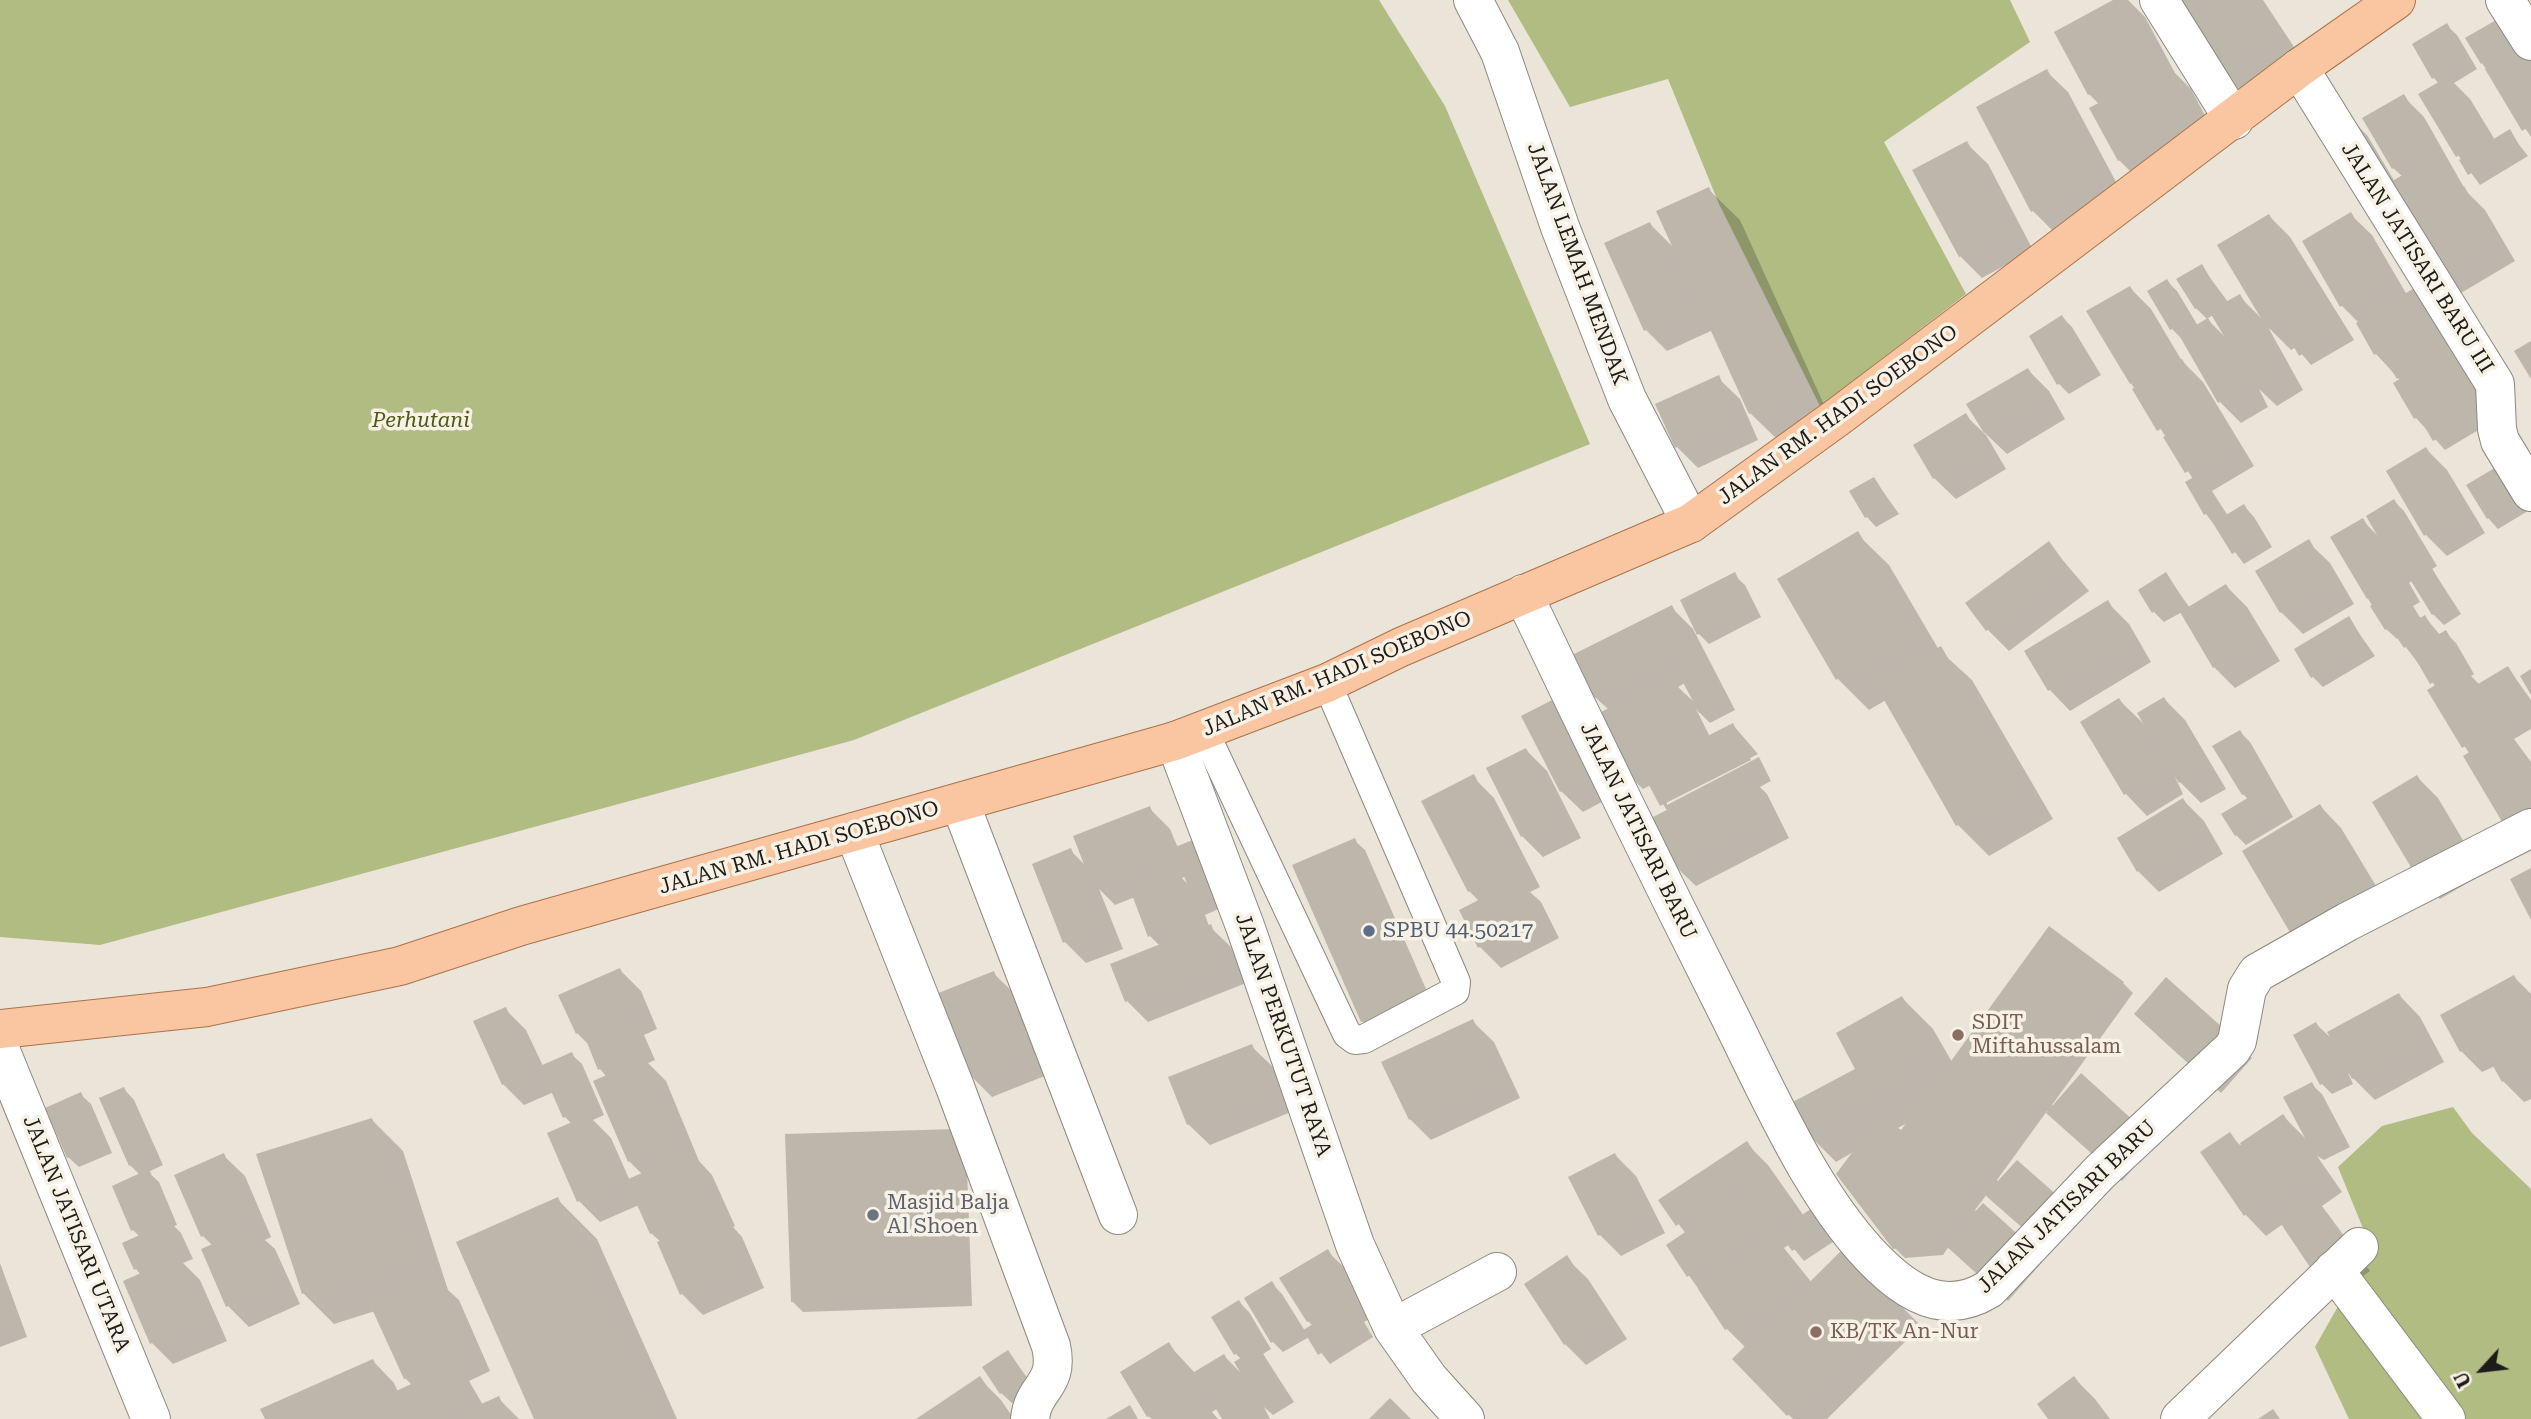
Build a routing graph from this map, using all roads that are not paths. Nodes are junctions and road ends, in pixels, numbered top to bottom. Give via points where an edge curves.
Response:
1 (1473, 0) edge
2 (2159, 0) edge
3 (2396, 0) edge
4 (2505, 0) edge
5 (2531, 41) edge
6 (2299, 68) junction
7 (2234, 120) junction
8 (2531, 492) edge
9 (1691, 523) junction
10 (1523, 594) junction
11 (1327, 683) junction
12 (1189, 736) junction
13 (960, 803) junction
14 (2531, 828) edge
15 (854, 832) junction
16 (0, 1029) edge
17 (0, 1049) edge
18 (9, 1097) edge
19 (1118, 1215) dead end
20 (1497, 1272) dead end
21 (1393, 1328) junction
22 (151, 1419) edge
23 (1030, 1419) edge
24 (1465, 1419) edge
25 (2180, 1419) edge
26 (2446, 1419) edge

1 - 9 street, JALAN LEMAH MENDAK via 1500,51 1560,227 1626,399
2 - 7 street
3 - 6 main road, JALAN RM. HADI SOEBONO
4 - 5 street
6 - 7 main road, JALAN RM. HADI SOEBONO
6 - 8 street, JALAN JATISARI BARU III via 2495,384 2500,441
7 - 9 main road, JALAN RM. HADI SOEBONO
9 - 10 main road, JALAN RM. HADI SOEBONO
10 - 11 main road, JALAN RM. HADI SOEBONO
10 - 14 street, JALAN JATISARI BARU via 1779,1116 1836,1212 1881,1267 1919,1295 1947,1302 1972,1300 1989,1289 2099,1172 2232,1049 2247,989 2257,973
11 - 12 main road, JALAN RM. HADI SOEBONO
11 - 12 lane via 1456,982 1455,991 1364,1039 1347,1034
12 - 13 main road, JALAN RM. HADI SOEBONO
12 - 21 street, JALAN PERKUTUT RAYA via 1250,939 1355,1245
13 - 15 main road, JALAN RM. HADI SOEBONO
13 - 19 street
15 - 16 main road, JALAN RM. HADI SOEBONO via 522,926 400,966 206,1007
15 - 23 street via 1051,1346 1053,1371 1032,1406
17 - 18 street, JALAN JATISARI UTARA
18 - 22 street, JALAN JATISARI UTARA
20 - 21 street
21 - 24 street, JALAN PERKUTUT RAYA
25 - 26 street via 2346,1258

